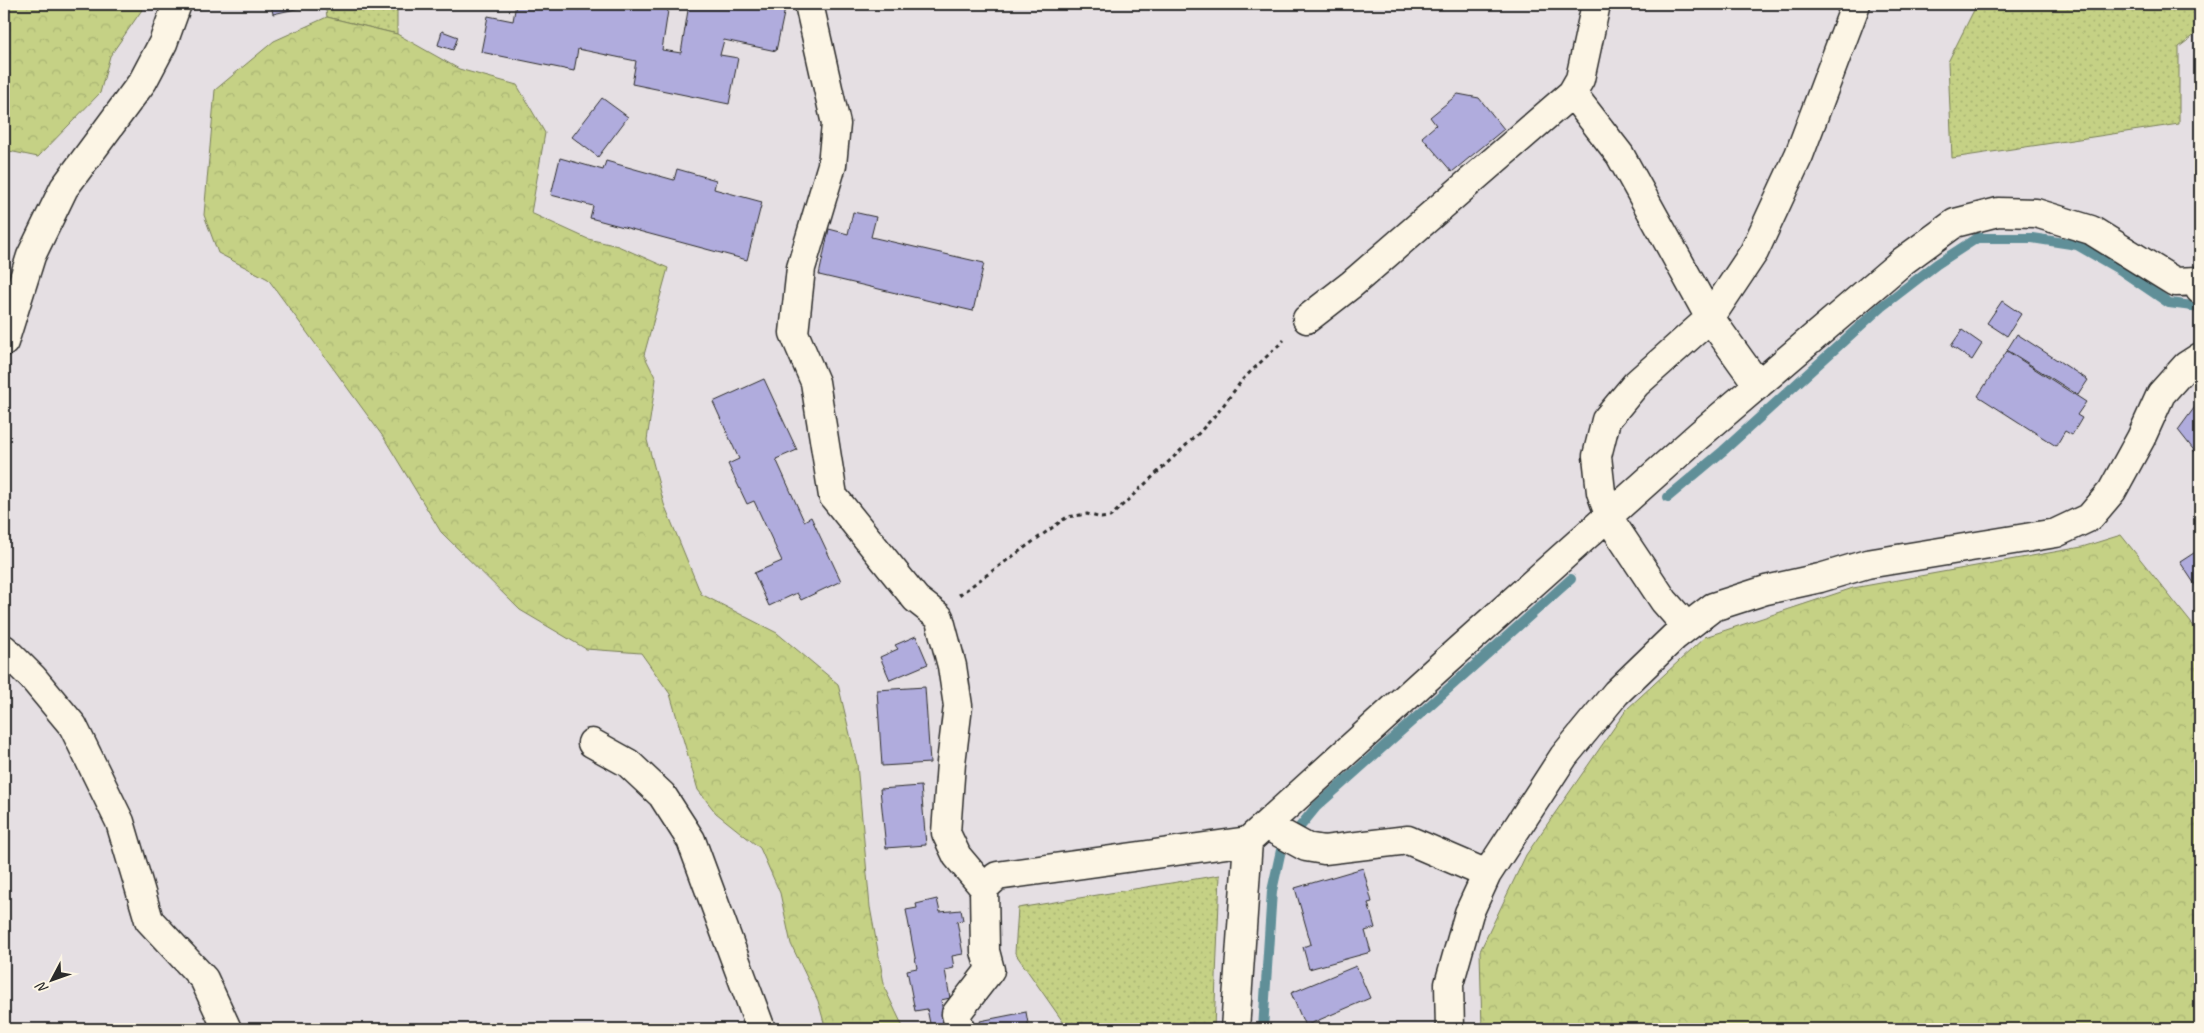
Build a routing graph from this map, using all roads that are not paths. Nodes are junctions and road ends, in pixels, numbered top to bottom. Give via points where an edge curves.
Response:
1 (177, 4) edge
2 (809, 4) edge
3 (1596, 4) edge
4 (1856, 4) edge
5 (1572, 93) junction
6 (2199, 286) edge
7 (1710, 318) junction
8 (1307, 319) road end
9 (4, 342) edge
10 (2200, 357) edge
11 (1758, 385) junction
12 (1609, 515) junction
13 (1687, 627) junction
14 (4, 649) edge
15 (592, 743) dead end
16 (1257, 833) junction
17 (1487, 874) junction
18 (984, 888) junction
19 (227, 1029) edge
20 (761, 1029) edge
21 (960, 1029) edge
22 (1235, 1029) edge
23 (1450, 1029) edge

1 - 9 street via 163,43 143,81 64,188 31,256
2 - 18 street via 836,124 832,165 801,268 794,333 815,382 833,496 916,599 939,617 958,706 946,833 957,856
3 - 5 street via 1580,79
4 - 7 street via 1787,182 1754,252
5 - 7 street via 1620,155
5 - 8 street via 1359,278
6 - 11 street via 2175,282 2091,230 2036,213 1998,212 1955,223 1903,261
7 - 11 street
7 - 12 street via 1636,384 1606,420 1596,456 1601,492
10 - 13 street via 2186,366 2161,394 2112,490 2090,517 2056,533 1867,564 1766,590 1712,607
11 - 12 street
12 - 13 street via 1664,602
12 - 16 street
13 - 17 street via 1616,693 1564,756
14 - 19 street via 73,726 120,822 149,920 204,979
15 - 20 street via 628,763 662,795 691,840
16 - 17 street via 1324,850 1408,840
16 - 18 street via 997,876
16 - 22 street
17 - 23 street via 1469,913 1449,984
18 - 21 street via 985,951 990,970 956,1014

